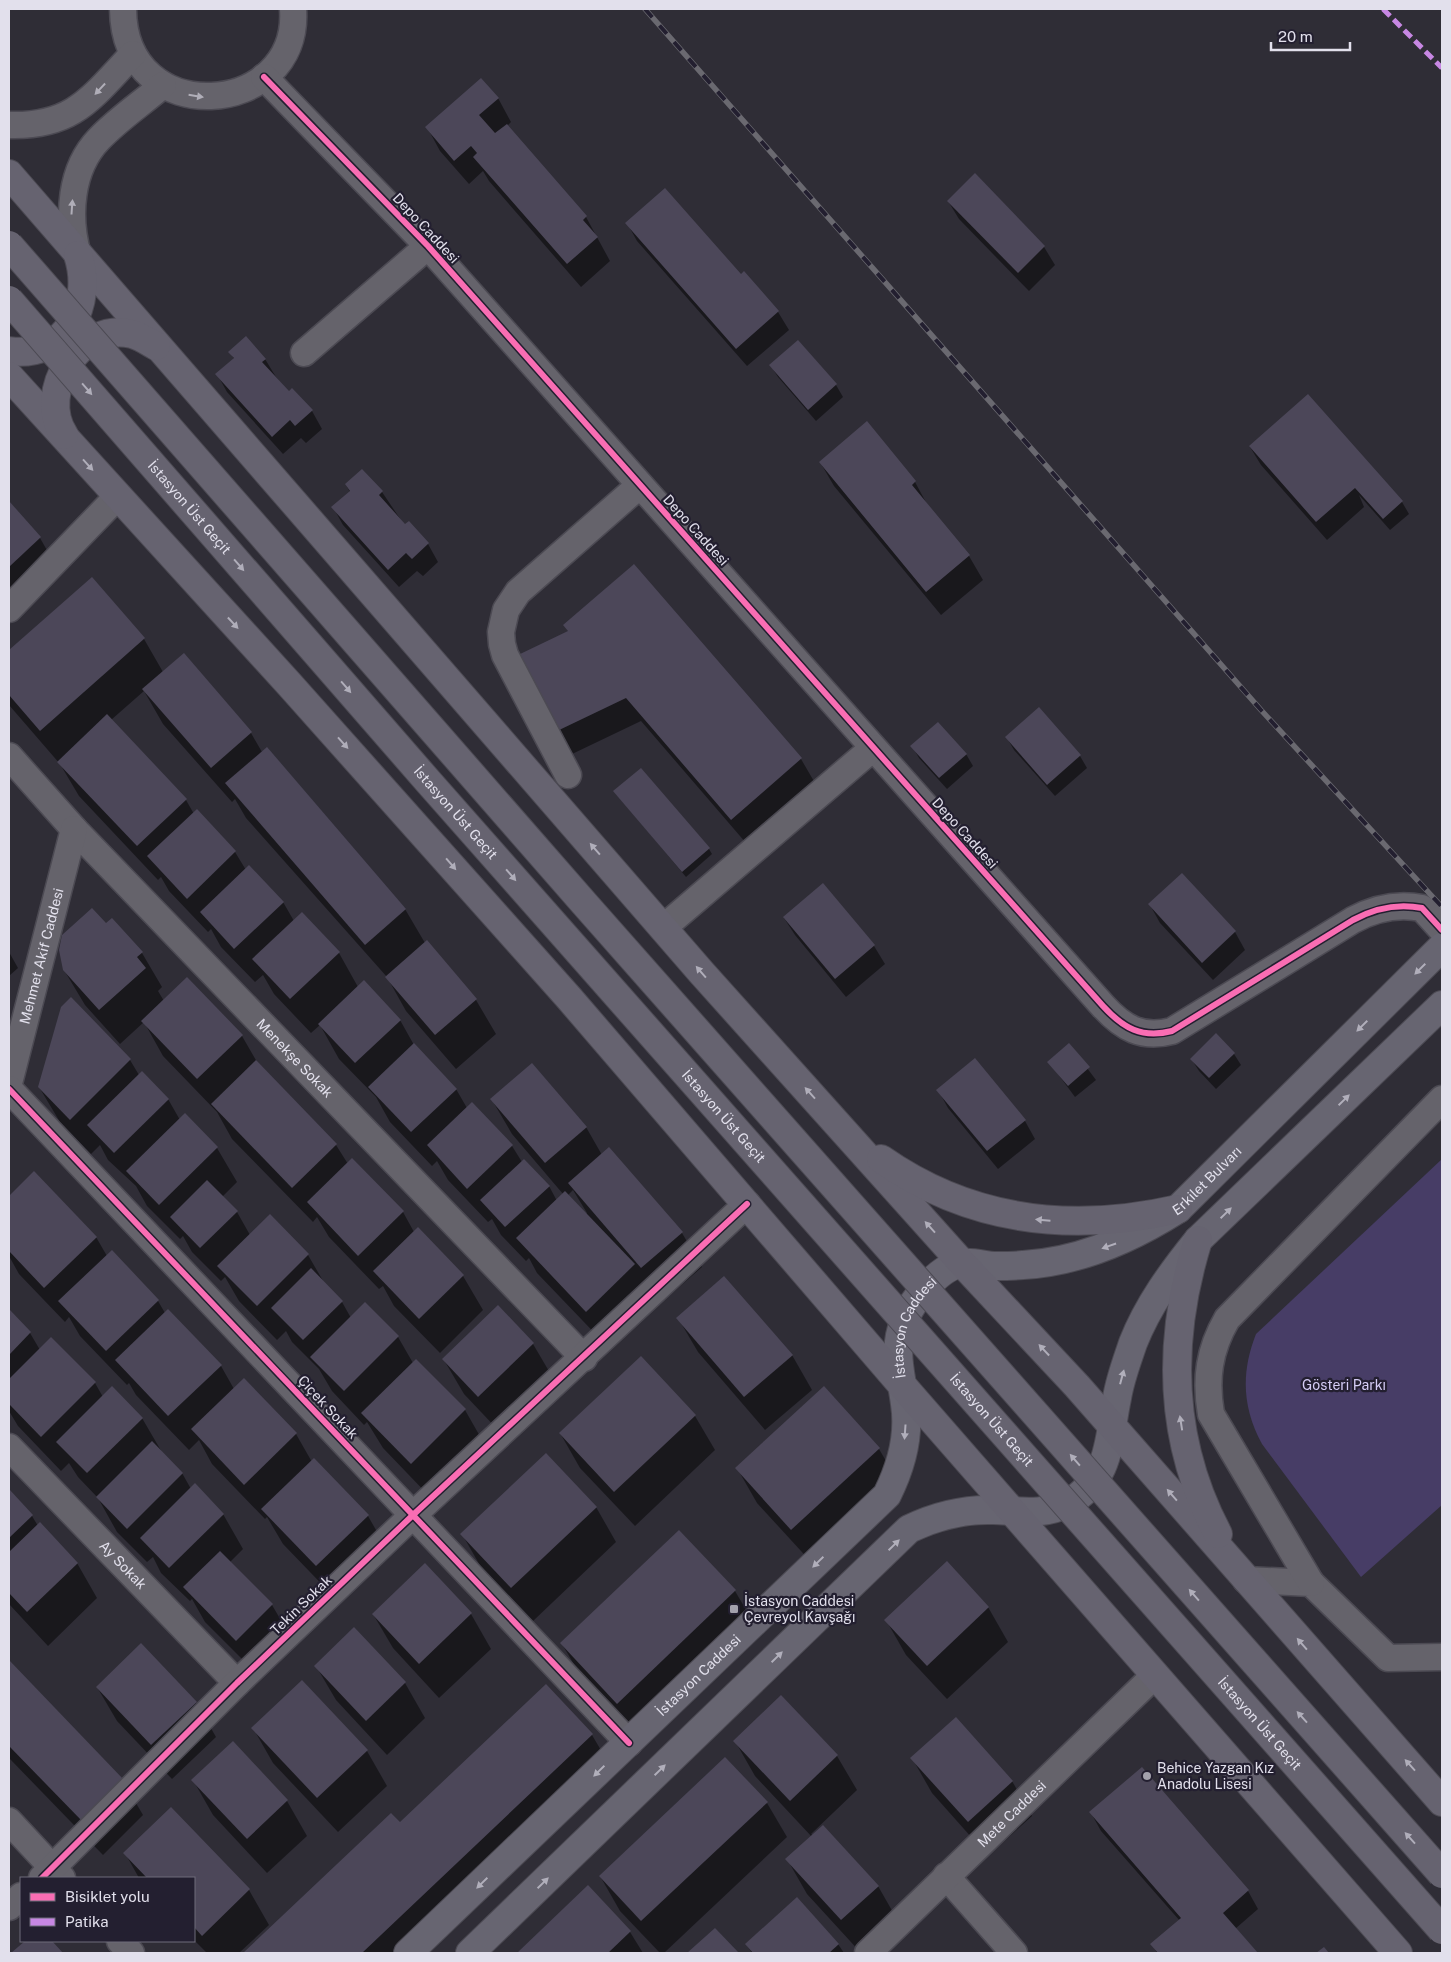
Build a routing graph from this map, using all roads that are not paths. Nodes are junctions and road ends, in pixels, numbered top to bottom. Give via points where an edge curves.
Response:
1 (123, 9) edge
2 (293, 9) edge
3 (133, 54) junction
4 (264, 77) junction
5 (163, 85) junction
6 (9, 125) edge
7 (9, 174) edge
8 (9, 245) edge
9 (428, 246) junction
10 (78, 255) junction
11 (9, 300) edge
12 (157, 347) junction
13 (9, 351) edge
14 (304, 353) dead end
15 (9, 376) edge
16 (70, 445) junction
17 (640, 485) junction
18 (117, 497) junction
19 (9, 609) edge
20 (874, 748) junction
21 (9, 756) edge
22 (568, 775) dead end
23 (74, 829) junction
24 (663, 928) junction
25 (1442, 930) edge
26 (1442, 947) edge
27 (1436, 1011) edge
28 (9, 1084) edge
29 (9, 1088) edge
30 (1442, 1099) edge
31 (835, 1122) junction
32 (747, 1204) junction
33 (1178, 1209) junction
34 (1198, 1240) junction
35 (962, 1263) junction
36 (584, 1358) junction
37 (901, 1384) junction
38 (1112, 1425) junction
39 (9, 1447) edge
40 (1013, 1512) junction
41 (413, 1515) junction
42 (1246, 1580) junction
43 (1311, 1583) junction
44 (1442, 1657) edge
45 (1155, 1675) junction
46 (237, 1683) junction
47 (629, 1743) junction
48 (1442, 1802) edge
49 (9, 1820) edge
50 (1442, 1874) edge
51 (52, 1875) edge
52 (946, 1876) junction
53 (20, 1897) edge
54 (9, 1907) edge
55 (1442, 1930) edge
56 (121, 1942) edge
57 (131, 1953) edge
58 (408, 1953) edge
59 (470, 1953) edge
60 (868, 1953) edge
61 (1014, 1953) edge
62 (1398, 1953) edge

1 - 3 street
2 - 4 street via 291,32 285,49
3 - 5 street
3 -> 6 street via 85,105 68,115 49,123
5 -> 4 street via 197,97 214,97 232,94
4 - 9 street, Depo Caddesi
10 -> 5 street via 73,238 72,205 74,188 84,162 98,139
7 - 10 highway
50 -> 8 highway, bridge via 576,895
9 - 14 street
9 - 17 street, Depo Caddesi
10 - 12 highway
10 - 13 highway via 83,293 77,315 68,328 44,346 30,351
11 -> 55 highway, İstasyon Üst Geçit, bridge via 419,772
12 - 16 highway via 132,334 117,334 95,340 76,352 60,376 56,390 57,418
24 -> 12 highway
15 - 16 highway
16 -> 18 highway
17 - 20 street, Depo Caddesi
17 - 22 street via 518,592 503,621 501,632 505,655
18 - 19 street
18 -> 32 highway via 424,833
20 - 24 street
20 - 25 street, Depo Caddesi via 1103,1006 1134,1032 1160,1034 1183,1025 1366,913 1394,906 1422,908
21 - 23 street, Menekşe Sokak
23 - 28 street, Mehmet Akif Caddesi
23 - 36 street, Menekşe Sokak
31 -> 24 highway
26 -> 33 main road, Erkilet Bulvarı
34 -> 27 main road
29 - 41 street, Çiçek Sokak
30 - 43 street via 1227,1319 1212,1350 1208,1382 1212,1414
33 -> 31 highway via 1105,1222 1040,1220 994,1211 959,1200 909,1177 863,1146
35 -> 31 highway
32 - 36 street, Tekin Sokak
32 - 37 highway
33 -> 35 main road, Erkilet Bulvarı via 1119,1242 1087,1254 1025,1265
38 -> 34 main road via 1124,1368 1138,1332 1162,1288
42 -> 34 highway via 1227,1552 1201,1498 1181,1423 1176,1352 1187,1277
35 - 37 main road, İstasyon Caddesi via 923,1290 905,1318 897,1350
38 -> 35 highway
36 - 41 street, Tekin Sokak
37 - 40 highway
37 -> 47 main road, İstasyon Caddesi via 905,1405 904,1448 887,1495
38 - 40 main road via 1107,1455 1093,1482 1082,1493 1050,1510
42 -> 38 highway
39 - 46 street, Ay Sokak
40 - 45 highway
59 -> 40 main road via 909,1529 953,1513
41 - 46 street, Tekin Sokak
41 - 47 street, Çiçek Sokak
42 - 43 street
48 -> 42 highway
43 - 44 street via 1388,1658
45 - 52 street, Mete Caddesi
45 - 62 highway
46 - 51 street, Tekin Sokak
47 -> 58 main road, İstasyon Caddesi
49 - 51 street
52 - 60 street, Mete Caddesi
52 - 61 street
53 - 54 street
56 - 57 street

